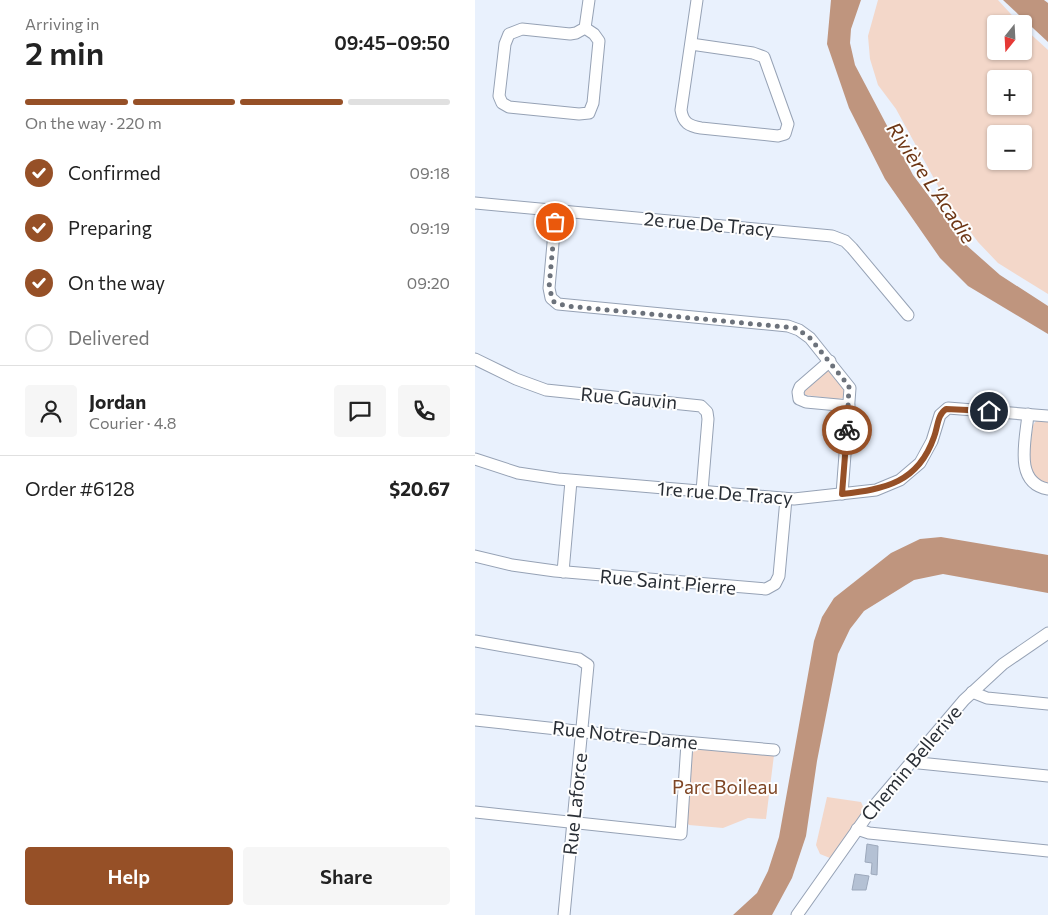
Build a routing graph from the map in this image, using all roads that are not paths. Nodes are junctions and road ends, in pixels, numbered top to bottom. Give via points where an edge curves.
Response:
1 (589, 0) edge
2 (697, 0) edge
3 (585, 28) junction
4 (691, 44) junction
5 (475, 203) edge
6 (556, 210) junction
7 (908, 315) dead end
8 (475, 359) edge
9 (830, 361) junction
10 (849, 406) junction
11 (1028, 414) junction
12 (1048, 416) edge
13 (475, 459) edge
14 (571, 481) junction
15 (1048, 489) edge
16 (702, 491) junction
17 (842, 494) junction
18 (786, 499) junction
19 (475, 556) edge
20 (563, 572) junction
21 (1048, 633) edge
22 (475, 641) edge
23 (972, 692) junction
24 (1048, 704) edge
25 (475, 720) edge
26 (582, 732) junction
27 (687, 743) junction
28 (774, 750) dead end
29 (913, 760) junction
30 (1048, 776) edge
31 (475, 812) edge
32 (573, 823) junction
33 (857, 829) junction
34 (1048, 851) edge
35 (564, 915) edge
36 (797, 915) edge

1 - 3 street
2 - 4 street
3 - 3 street via 599,41 593,103 589,113 502,104 499,96 509,34 521,29 574,34
4 - 4 street via 681,110 685,122 701,128 776,136 785,134 788,124 764,58 753,53
5 - 6 street, 2e rue De Tracy
6 - 7 street, 2e rue De Tracy via 832,236 852,248
6 - 9 street via 549,288 556,303 571,307 792,326 806,334
8 - 16 street, Rue Gauvin via 546,390 701,406 708,418
9 - 10 street via 849,386
9 - 10 street via 801,387 799,399
10 - 17 street
11 - 12 street
11 - 15 street via 1026,472 1035,484
11 - 17 street, 1re rue De Tracy via 944,410 928,450 905,477 881,489
13 - 14 street, 1re rue De Tracy via 518,474
14 - 16 street, 1re rue De Tracy
14 - 20 street
16 - 18 street, 1re rue De Tracy
17 - 18 street, 1re rue De Tracy
18 - 20 street, Rue Saint Pierre via 779,576 775,584 766,589
19 - 20 street, Rue Saint Pierre
21 - 23 street, Chemin Bellerive via 1009,659
22 - 26 street, Rue Laforce via 579,658 587,663
23 - 24 street via 987,698
23 - 29 street, Chemin Bellerive
25 - 26 street, Rue Notre-Dame
26 - 27 street, Rue Notre-Dame
26 - 32 street, Rue Laforce
27 - 28 street, Rue Notre-Dame
27 - 32 street via 681,834
29 - 30 street
29 - 33 street, Chemin Bellerive
31 - 32 street
32 - 35 street, Rue Laforce
33 - 34 street via 869,833
33 - 36 street, Chemin Bellerive

